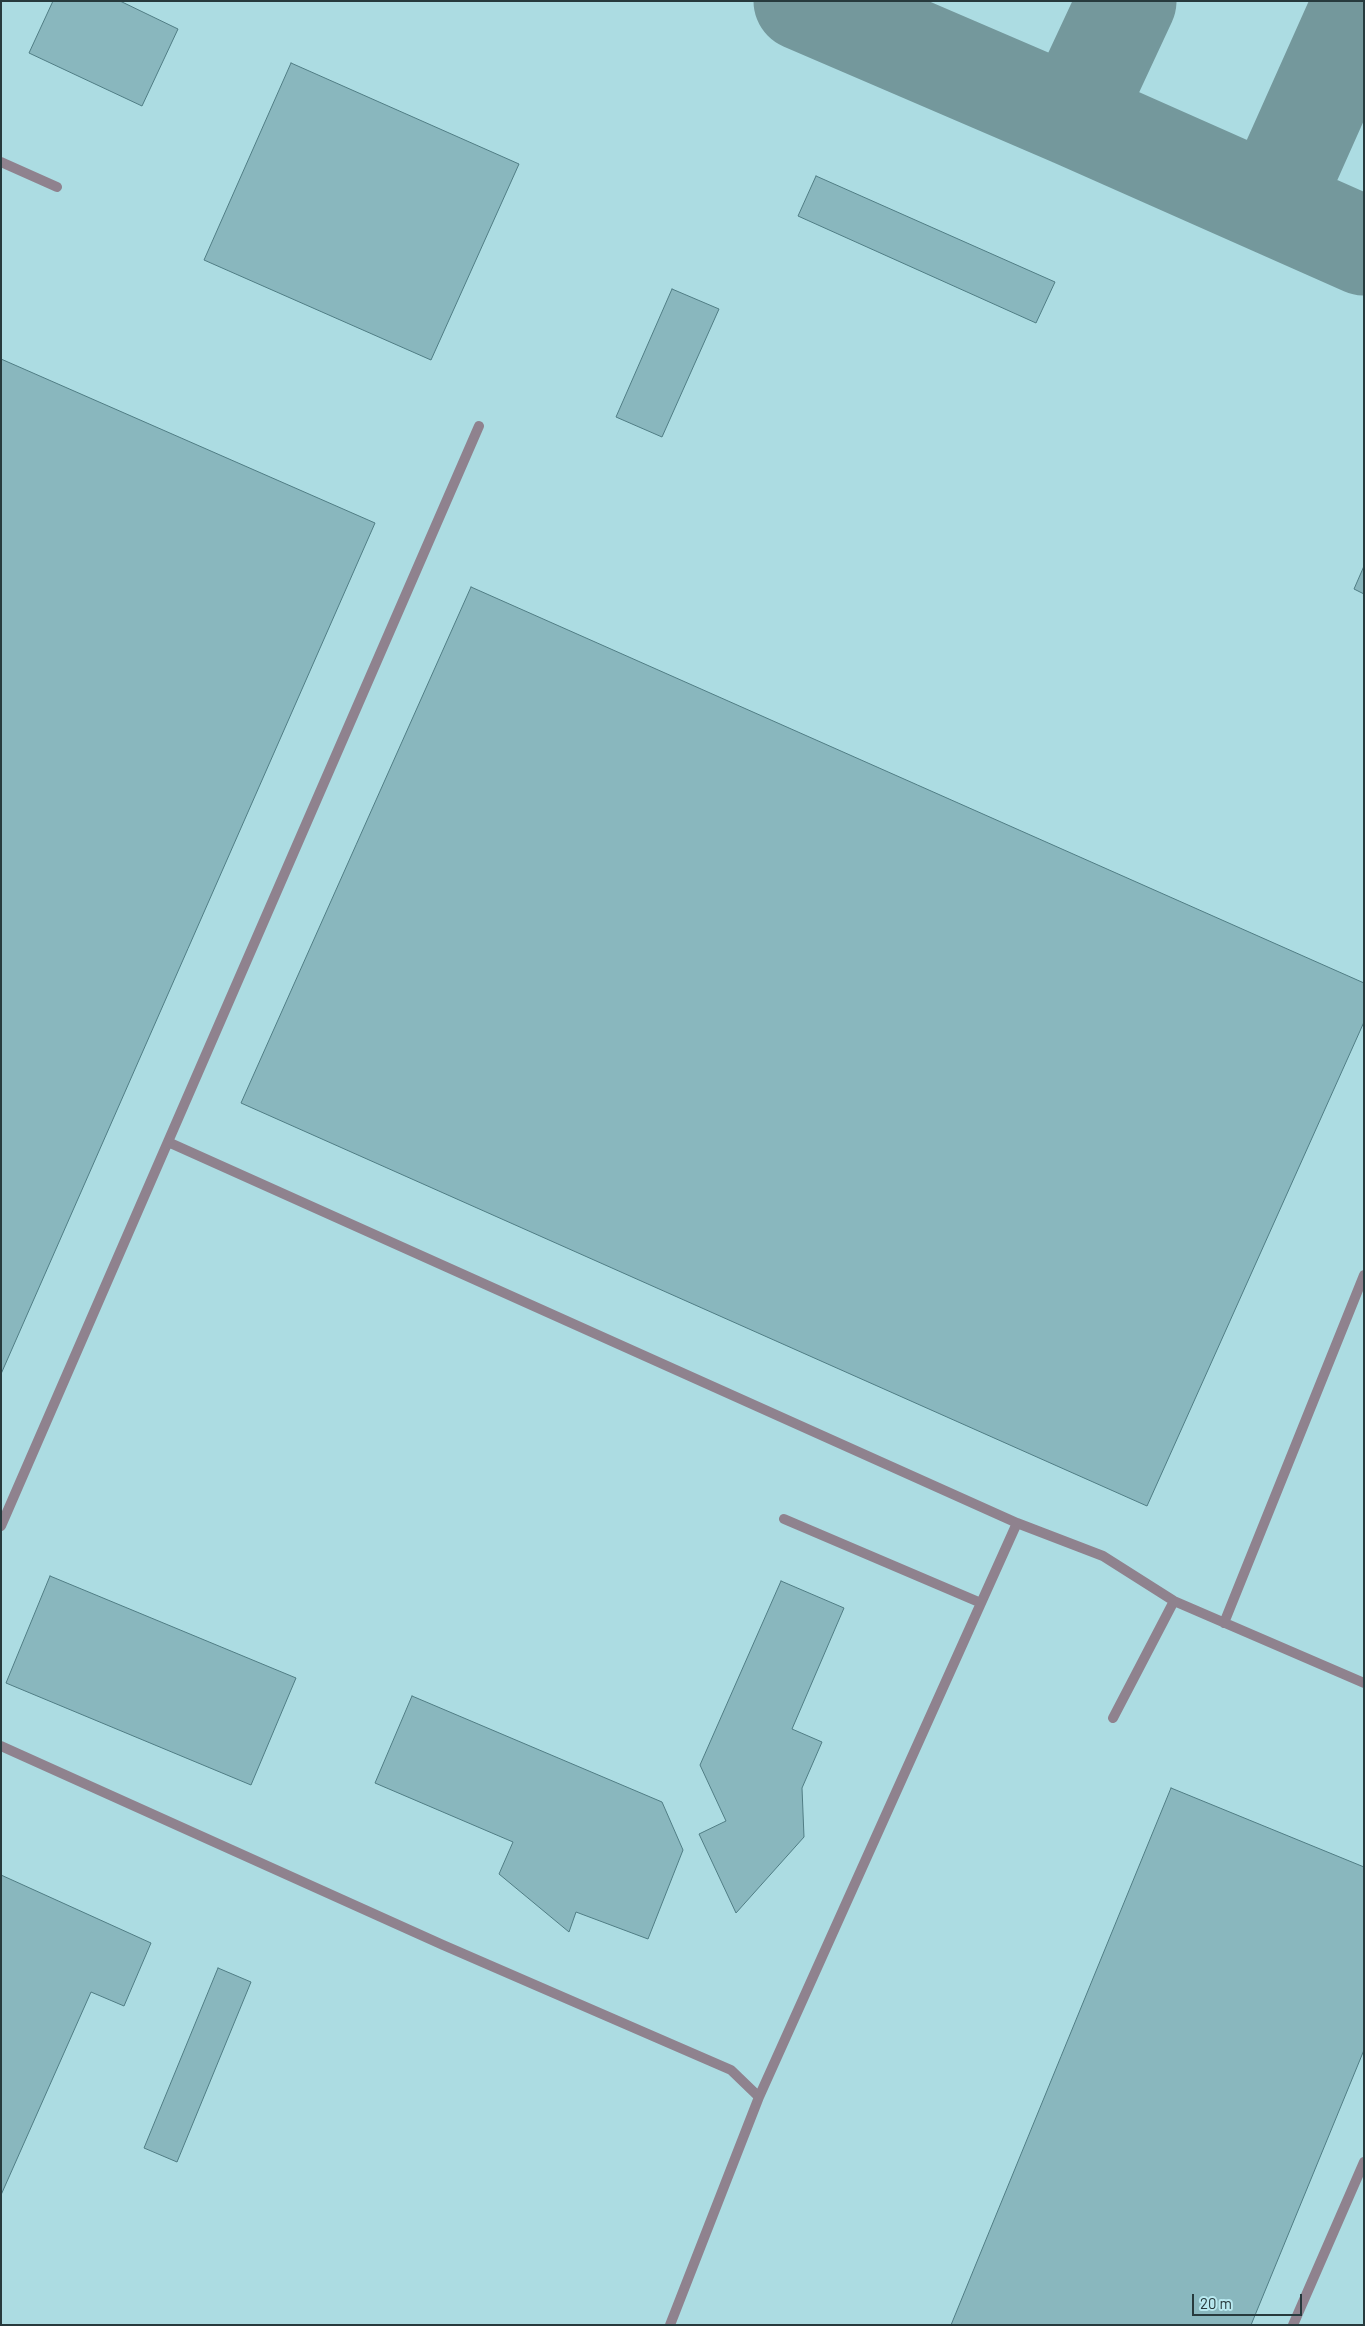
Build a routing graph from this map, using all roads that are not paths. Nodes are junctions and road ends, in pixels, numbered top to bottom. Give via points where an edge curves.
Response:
1 (1, 162) edge
2 (57, 187) dead end
3 (479, 426) dead end
4 (168, 1142) junction
5 (1364, 1275) edge
6 (784, 1519) dead end
7 (1017, 1523) junction
8 (1, 1526) edge
9 (1174, 1601) junction
10 (980, 1602) junction
11 (1224, 1622) junction
12 (1364, 1683) edge
13 (1113, 1718) dead end
14 (1, 1746) edge
15 (759, 2097) junction
16 (1364, 2162) edge
17 (670, 2325) edge
18 (1293, 2325) edge

1 - 2 lane
3 - 4 lane
4 - 7 lane
4 - 8 lane
5 - 11 lane
6 - 10 lane
7 - 9 lane via 1103,1556
7 - 10 lane
9 - 11 lane
9 - 13 lane
10 - 15 lane
11 - 12 lane
14 - 15 lane via 443,1946 731,2070
15 - 17 lane
16 - 18 lane

